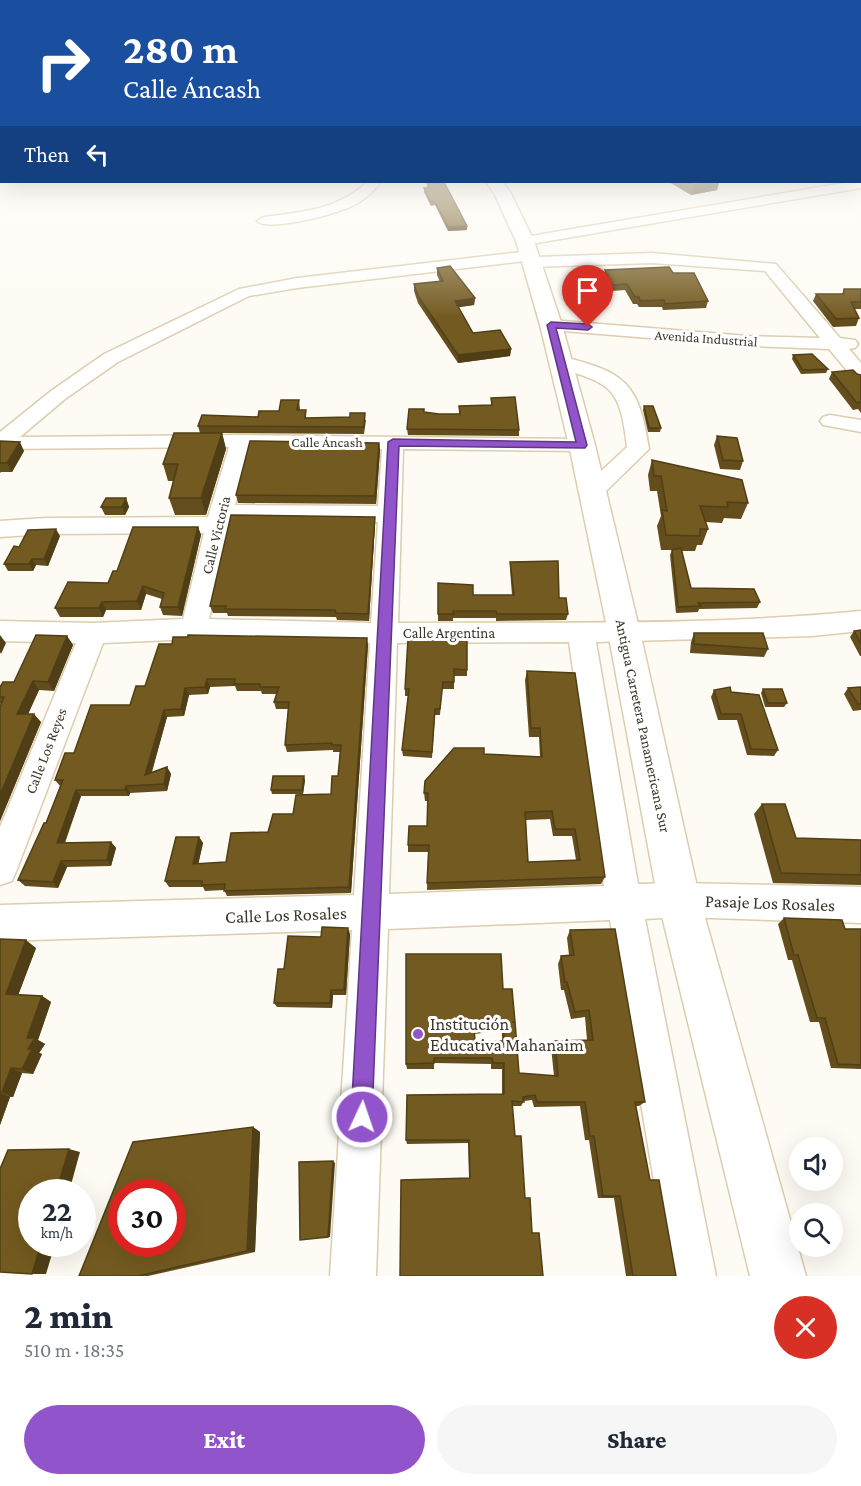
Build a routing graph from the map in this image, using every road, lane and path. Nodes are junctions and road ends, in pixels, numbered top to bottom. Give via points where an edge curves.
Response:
1 (355, 199) edge
2 (505, 199) edge
3 (773, 199) edge
4 (850, 201) dead end
5 (752, 202) junction
6 (264, 220) dead end
7 (529, 253) junction
8 (551, 325) junction
9 (837, 344) junction
10 (861, 344) edge
11 (560, 362) junction
12 (861, 375) edge
13 (830, 421) dead end
14 (861, 426) edge
15 (241, 441) junction
16 (393, 442) junction
17 (0, 443) edge
18 (582, 445) junction
19 (592, 492) junction
20 (388, 514) junction
21 (219, 519) junction
22 (0, 529) edge
23 (861, 621) edge
24 (194, 629) junction
25 (0, 631) edge
26 (624, 632) junction
27 (93, 633) junction
28 (384, 633) junction
29 (581, 633) junction
30 (0, 869) edge
31 (679, 900) junction
32 (624, 902) junction
33 (861, 905) edge
34 (372, 912) junction
35 (0, 923) edge
36 (353, 1276) edge
37 (693, 1276) edge
38 (778, 1276) edge

1 - 6 street via 302,216
2 - 7 highway, Antigua Carretera Panamericana Sur
3 - 5 street
4 - 5 street via 782,211
5 - 7 street
7 - 8 highway, Antigua Carretera Panamericana Sur
7 - 9 street via 770,267
7 - 17 street via 245,292 111,358
8 - 9 street, Avenida Industrial
8 - 11 highway, Antigua Carretera Panamericana Sur
9 - 10 street, Avenida Industrial
9 - 12 street
11 - 18 highway, Antigua Carretera Panamericana Sur
11 - 19 street via 609,379 621,389 630,407 639,449
13 - 14 street
15 - 16 street, Calle Áncash
15 - 17 street, Calle Áncash
15 - 21 street, Calle Victoria
16 - 18 street, Calle Áncash
16 - 20 street
18 - 19 highway, Antigua Carretera Panamericana Sur
19 - 26 highway, Antigua Carretera Panamericana Sur
20 - 21 street
20 - 28 street
21 - 22 street
21 - 24 street, Calle Victoria
23 - 26 street, Calle Argentina
24 - 27 street, Calle Argentina
24 - 28 street, Calle Argentina
25 - 27 street, Calle Argentina
26 - 29 street, Calle Argentina
26 - 31 highway, Antigua Carretera Panamericana Sur
27 - 30 street, Calle Los Reyes
28 - 29 street, Calle Argentina
28 - 34 street
29 - 32 street
31 - 32 street, Calle Los Rosales
31 - 33 street, Pasaje Los Rosales
31 - 38 highway, Antigua Carretera Panamericana Sur
32 - 34 street, Calle Los Rosales
32 - 37 street
34 - 35 street, Calle Los Rosales
34 - 36 street

